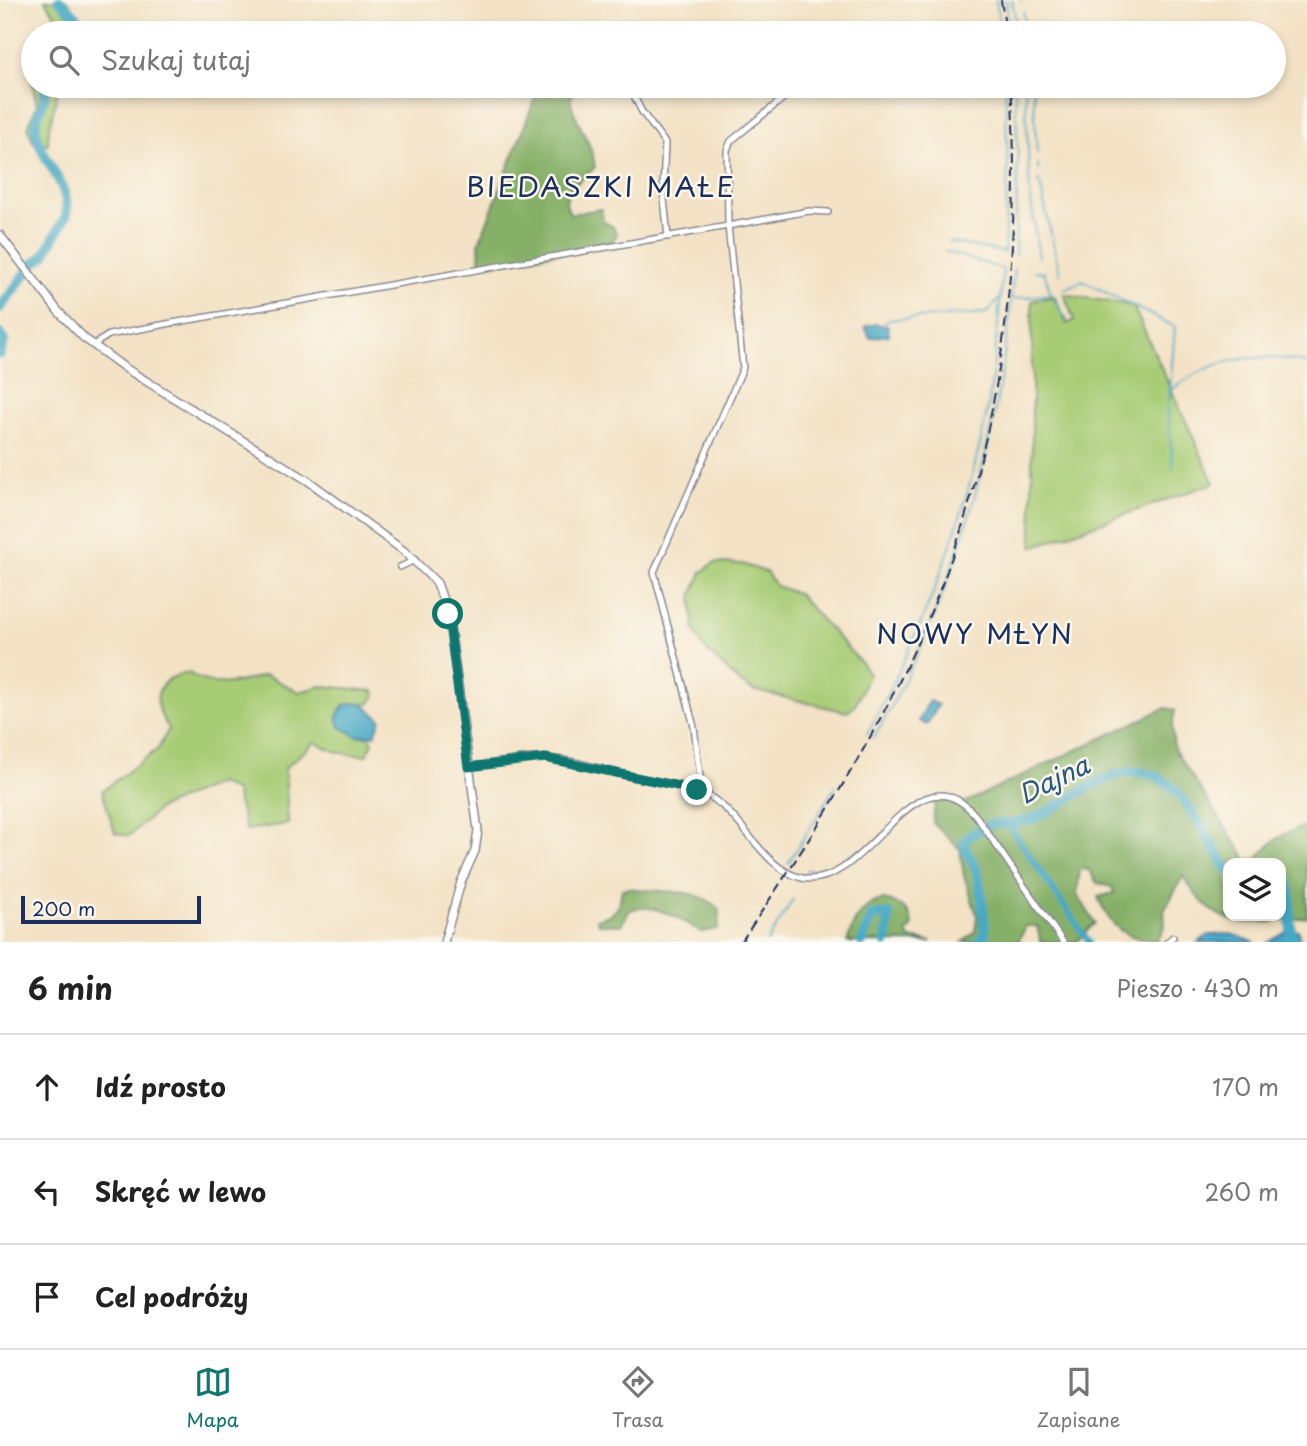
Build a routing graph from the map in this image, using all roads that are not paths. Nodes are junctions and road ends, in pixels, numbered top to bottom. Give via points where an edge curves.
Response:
1 (635, 98) edge
2 (784, 98) edge
3 (828, 212) dead end
4 (728, 226) junction
5 (0, 235) edge
6 (668, 237) junction
7 (93, 345) junction
8 (415, 560) junction
9 (400, 567) dead end
10 (468, 767) junction
11 (697, 790) junction
12 (1174, 937) dead end
13 (444, 942) edge
14 (1063, 942) edge
15 (1167, 942) edge

1 - 6 street via 665,143
2 - 4 street via 730,141
3 - 4 street
4 - 6 street
4 - 11 street via 743,368 654,572 694,727 700,776
5 - 7 main road via 31,279
6 - 7 street via 172,323 109,335
7 - 8 main road via 307,480
8 - 9 street
8 - 10 main road via 437,583 447,606
10 - 11 street via 545,758
10 - 13 main road via 477,845
11 - 14 street via 723,805 782,868 809,879 844,867 927,796 956,797 993,839
12 - 15 street

